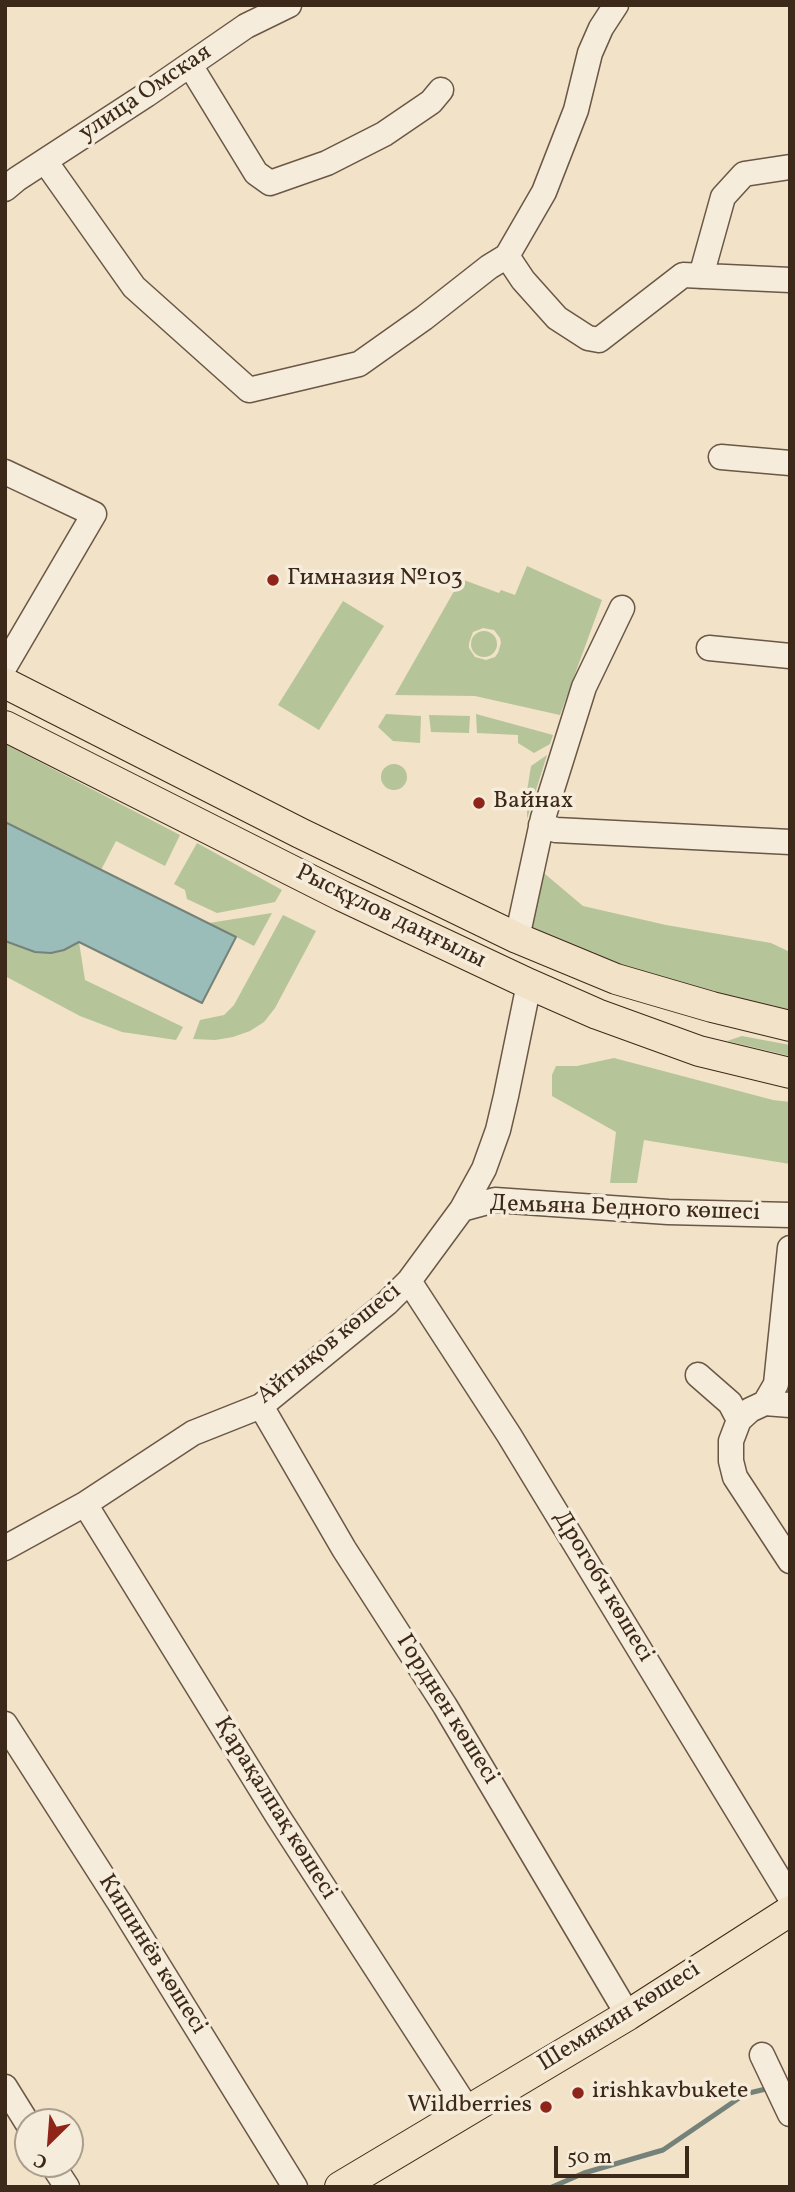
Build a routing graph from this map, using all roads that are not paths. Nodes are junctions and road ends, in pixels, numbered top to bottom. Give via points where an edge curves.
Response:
1 (289, 5) edge
2 (616, 5) edge
3 (191, 65) junction
4 (441, 90) dead end
5 (45, 161) junction
6 (790, 167) edge
7 (5, 189) edge
8 (507, 257) junction
9 (701, 276) junction
10 (790, 280) edge
11 (721, 457) dead end
12 (790, 463) edge
13 (5, 472) edge
14 (622, 608) dead end
15 (709, 648) dead end
16 (790, 656) edge
17 (5, 666) edge
18 (5, 683) edge
19 (5, 702) edge
20 (5, 726) edge
21 (113, 739) junction
22 (541, 825) junction
23 (790, 842) edge
24 (361, 863) junction
25 (342, 896) junction
26 (517, 938) junction
27 (529, 984) junction
28 (712, 1007) junction
29 (790, 1026) edge
30 (699, 1051) junction
31 (790, 1073) edge
32 (462, 1209) junction
33 (790, 1215) edge
34 (790, 1248) edge
35 (409, 1281) junction
36 (698, 1375) dead end
37 (765, 1403) junction
38 (261, 1405) junction
39 (790, 1405) edge
40 (739, 1420) junction
41 (85, 1504) junction
42 (5, 1548) edge
43 (790, 1561) edge
44 (5, 1724) edge
45 (790, 1897) edge
46 (790, 1911) edge
47 (628, 2015) junction
48 (5, 2087) edge
49 (18, 2108) edge
50 (468, 2110) junction
51 (295, 2187) edge
52 (340, 2187) edge

1 - 3 street, улица Омская via 246,26
2 - 8 street via 588,52 576,110 544,192
3 - 4 street via 256,173 270,183 327,163 384,134
3 - 5 street, улица Омская
5 - 7 street, улица Омская
5 - 8 street via 134,287 249,390 359,364
6 - 9 street via 744,174 723,197
8 - 9 street via 556,318 599,340 683,275
9 - 10 street
11 - 12 street
13 - 17 street via 94,514
14 - 22 street via 584,687
15 - 16 street
18 - 21 main road, Рысқұлов даңғылы
19 - 21 main road via 100,750
20 - 25 main road, Рысқұлов даңғылы
21 - 24 main road, Рысқұлов даңғылы
22 - 23 street via 556,830
22 - 26 street
24 - 25 main road
24 - 26 main road, Рысқұлов даңғылы
25 - 27 main road, Рысқұлов даңғылы
26 - 28 main road, Рысқұлов даңғылы via 615,979
27 - 30 main road, Рысқұлов даңғылы
27 - 32 street, Айтықов көшесі via 498,1130
28 - 29 main road, Рысқұлов даңғылы
28 - 30 main road
30 - 31 main road, Рысқұлов даңғылы
32 - 33 street, Демьяна Бедного көшесі via 495,1200
32 - 35 street, Айтықов көшесі
34 - 37 street via 776,1384
35 - 38 street, Айтықов көшесі
35 - 45 street, Дрогобч көшесі via 509,1435
36 - 40 street via 730,1403
37 - 39 street
37 - 40 street
38 - 41 street, Айтықов көшесі via 193,1433
38 - 47 street, Горднен көшесі
40 - 43 street via 731,1441 735,1477
41 - 42 street, Айтықов көшесі
41 - 50 street, Қарақалпақ көшесі via 284,1826
44 - 51 street, Кишинёв көшесі
46 - 47 main road, Шемякин көшесі
47 - 50 main road, Шемякин көшесі
48 - 49 street
50 - 52 main road, Шемякин көшесі

